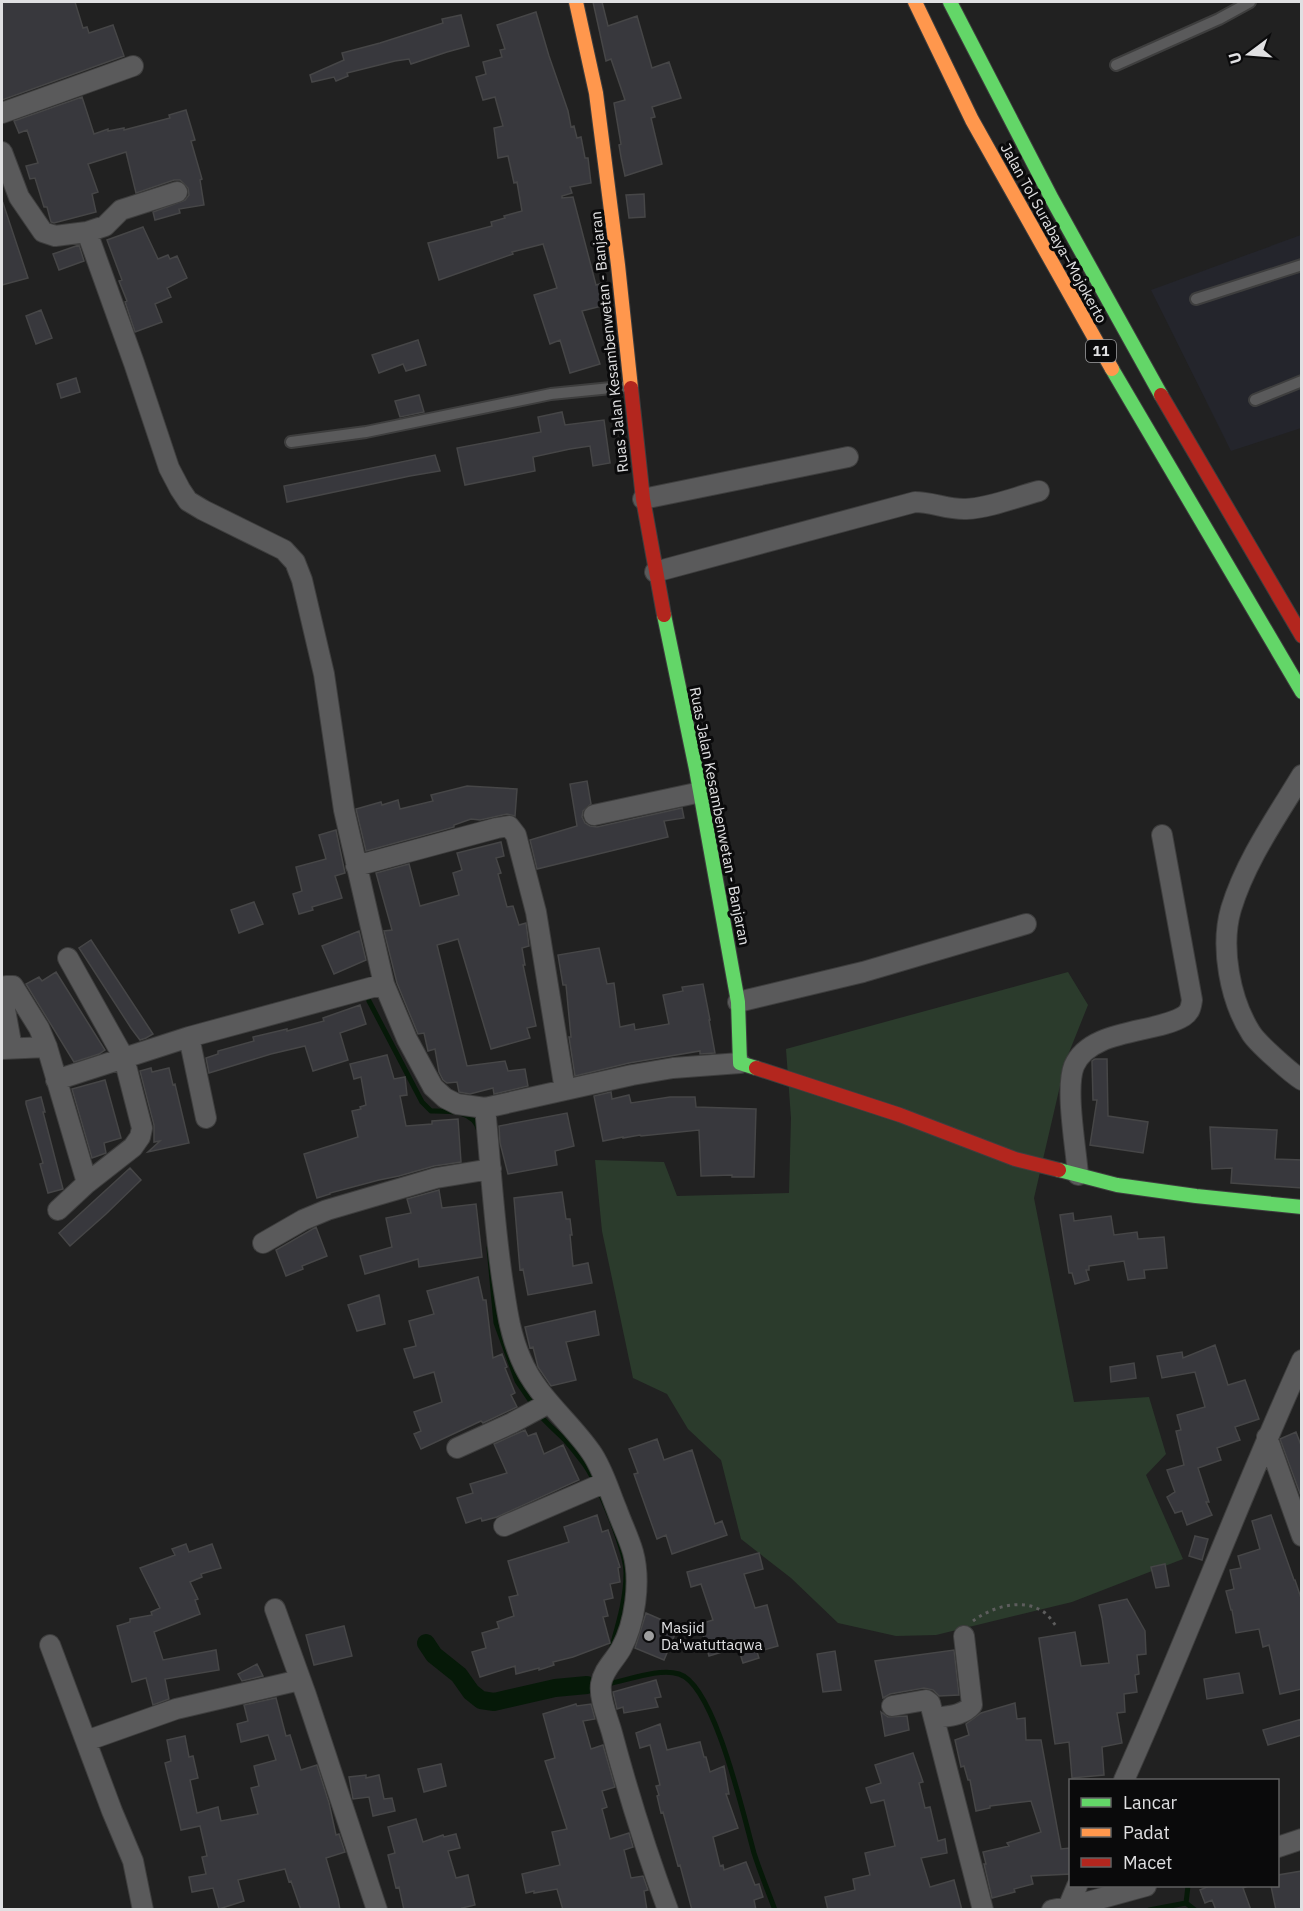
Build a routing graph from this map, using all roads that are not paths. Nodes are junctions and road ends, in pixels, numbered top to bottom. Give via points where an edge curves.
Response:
1 (576, 2) edge
2 (915, 2) edge
3 (950, 2) edge
4 (1250, 2) edge
5 (1116, 65) dead end
6 (133, 66) dead end
7 (2, 112) edge
8 (2, 152) edge
9 (177, 192) dead end
10 (87, 232) junction
11 (1302, 265) edge
12 (1196, 299) dead end
13 (1302, 381) edge
14 (631, 386) junction
15 (1255, 400) dead end
16 (291, 442) dead end
17 (848, 457) dead end
18 (1039, 491) dead end
19 (643, 499) junction
20 (655, 572) junction
21 (1302, 636) edge
22 (1302, 692) edge
23 (1302, 775) edge
24 (701, 792) junction
25 (594, 815) dead end
26 (1161, 835) dead end
27 (356, 866) junction
28 (1026, 924) dead end
29 (68, 958) dead end
30 (384, 984) junction
31 (738, 1002) junction
32 (189, 1037) junction
33 (47, 1047) junction
34 (7, 1048) edge
35 (124, 1058) junction
36 (740, 1063) junction
37 (56, 1080) junction
38 (1302, 1080) edge
39 (565, 1090) junction
40 (485, 1108) junction
41 (206, 1118) dead end
42 (491, 1169) junction
43 (1078, 1175) junction
44 (87, 1184) junction
45 (1302, 1207) edge
46 (58, 1210) dead end
47 (264, 1243) dead end
48 (1302, 1360) edge
49 (549, 1403) junction
50 (1267, 1437) junction
51 (457, 1448) dead end
52 (606, 1482) junction
53 (504, 1526) dead end
54 (1302, 1536) edge
55 (275, 1609) dead end
56 (964, 1635) road end
57 (50, 1645) dead end
58 (300, 1680) junction
59 (892, 1706) dead end
60 (935, 1718) junction
61 (86, 1741) junction
62 (1124, 1779) edge
63 (1302, 1839) edge
64 (1279, 1847) edge
65 (1142, 1887) edge
66 (1070, 1904) edge
67 (143, 1910) edge
68 (377, 1910) edge
69 (668, 1910) edge
70 (983, 1910) edge

1 - 14 main road, Ruas Jalan Kesambenwetan - Banjaran via 596,93
2 - 22 main road, Jalan Tol Surabaya–Mojokerto / 11 via 972,120 1075,304
3 - 21 main road, Jalan Tol Surabaya–Mojokerto / 11 via 1092,273
4 - 5 lane
6 - 7 street
8 - 10 street via 19,197 43,232 55,236
9 - 10 street via 121,210 105,226
10 - 27 street via 168,468 180,489 188,501 284,550 296,562 324,674
11 - 12 lane
13 - 15 lane
14 - 16 lane via 551,394 366,432
14 - 19 main road, Ruas Jalan Kesambenwetan - Banjaran
17 - 19 street
18 - 20 street via 977,508 915,502
19 - 20 main road, Ruas Jalan Kesambenwetan - Banjaran
20 - 24 main road, Ruas Jalan Kesambenwetan - Banjaran
23 - 38 street via 1252,857 1231,911 1226,951 1231,991 1251,1035
24 - 25 street
24 - 31 main road, Ruas Jalan Kesambenwetan - Banjaran
26 - 43 street via 1192,1000 1190,1011 1169,1022 1116,1035 1087,1049 1075,1065 1070,1087
27 - 30 street
27 - 39 street via 509,826 516,835 536,912
28 - 31 street via 863,972
29 - 35 street
30 - 32 street
30 - 40 street via 406,1039 433,1087 457,1104
31 - 36 main road, Ruas Jalan Kesambenwetan - Banjaran
32 - 35 street
32 - 41 street
33 - 34 street
33 - 34 street via 10,985 2,993
33 - 37 street
35 - 37 street
35 - 44 street via 142,1128 140,1137
36 - 39 street via 674,1068
36 - 43 main road via 900,1115 1015,1159
37 - 44 street
39 - 40 street
40 - 42 street
42 - 47 street via 436,1178 327,1210
42 - 49 street via 498,1255 510,1332 521,1361
43 - 45 main road via 1117,1185
44 - 46 street
48 - 50 street
49 - 51 street
49 - 52 street via 592,1454
50 - 54 street
50 - 62 street via 1162,1698
52 - 53 street
52 - 69 street via 633,1552 637,1587 630,1631 604,1672 603,1700 644,1845
55 - 58 street
56 - 60 street via 972,1705 960,1714
57 - 61 street
58 - 61 street via 176,1709
58 - 68 street
59 - 60 street via 927,1700
60 - 70 street
61 - 67 street via 133,1861
63 - 64 street
65 - 66 street

